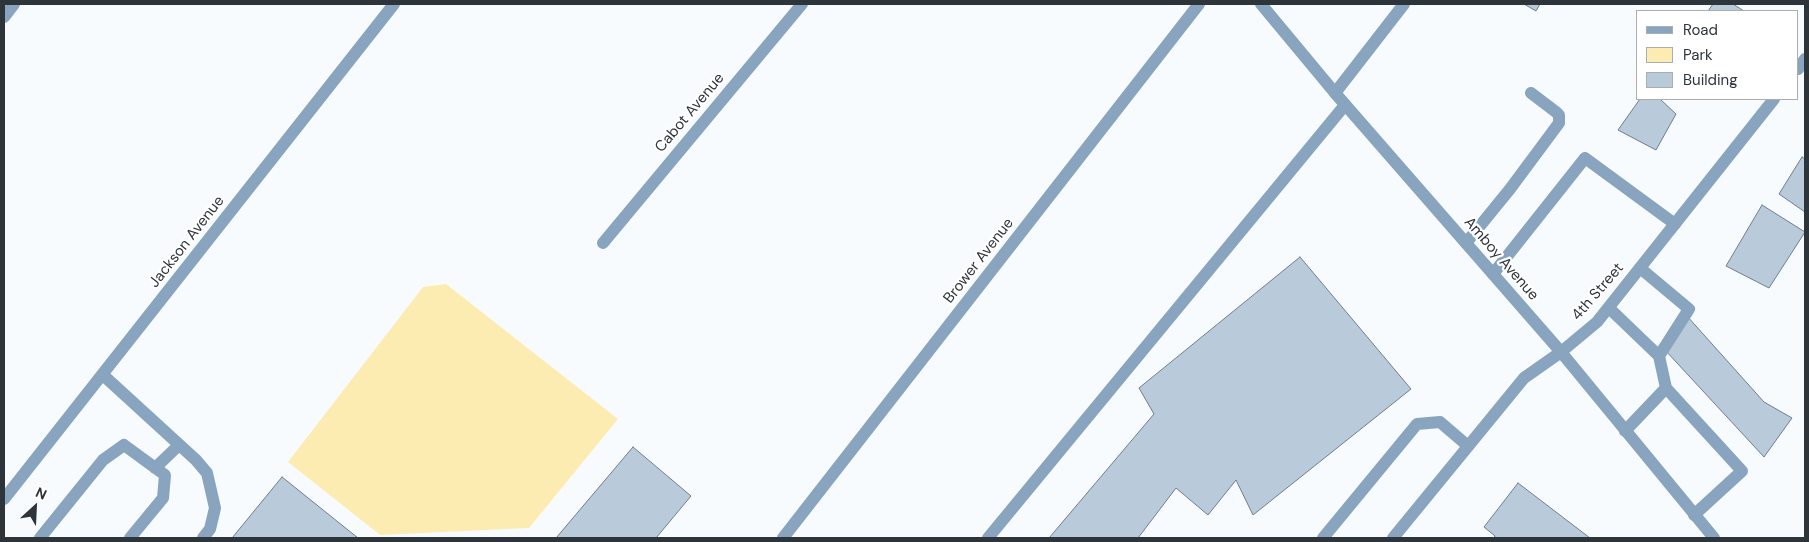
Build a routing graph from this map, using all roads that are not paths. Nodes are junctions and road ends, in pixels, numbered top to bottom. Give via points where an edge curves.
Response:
1 (14, 4) edge
2 (394, 4) edge
3 (802, 4) edge
4 (1199, 4) edge
5 (1261, 4) edge
6 (1404, 4) edge
7 (4, 17) edge
8 (1531, 92) dead end
9 (1335, 93) junction
10 (1773, 100) edge
11 (1345, 105) junction
12 (1675, 224) junction
13 (603, 243) dead end
14 (1466, 243) junction
15 (1640, 268) junction
16 (1492, 274) junction
17 (1609, 308) junction
18 (1561, 352) junction
19 (1659, 356) junction
20 (102, 375) junction
21 (1666, 388) junction
22 (1626, 430) junction
23 (179, 444) junction
24 (1468, 446) junction
25 (155, 468) junction
26 (4, 499) edge
27 (1694, 515) junction
28 (40, 538) edge
29 (130, 538) edge
30 (203, 538) edge
31 (783, 538) edge
32 (988, 538) edge
33 (1323, 538) edge
34 (1393, 538) edge
35 (1714, 538) edge

1 - 7 street
2 - 20 street, Jackson Avenue
3 - 13 street, Cabot Avenue
4 - 31 street, Brower Avenue
5 - 9 street, Amboy Avenue
6 - 9 street
8 - 14 street via 1559,115 1559,123
9 - 11 street, Amboy Avenue
10 - 12 street, 4th Street
11 - 14 street, Amboy Avenue
11 - 32 street
12 - 15 street, 4th Street
12 - 16 street via 1585,158
14 - 16 street, Amboy Avenue
15 - 17 street, 4th Street
15 - 19 street via 1689,309
16 - 18 street, Amboy Avenue
17 - 18 street, 4th Street
17 - 19 street
18 - 22 street, Amboy Avenue
18 - 24 street, 4th Street via 1524,378
19 - 21 street
20 - 23 street
20 - 26 street, Jackson Avenue
21 - 22 street
21 - 27 street via 1742,472
22 - 27 street, Amboy Avenue
23 - 25 street
23 - 30 street via 207,473 213,493 215,508 210,529
24 - 33 street via 1440,422 1417,424
24 - 34 street, 4th Street
25 - 28 street via 124,445 103,460
25 - 29 street via 165,475 163,498
27 - 35 street, Amboy Avenue

